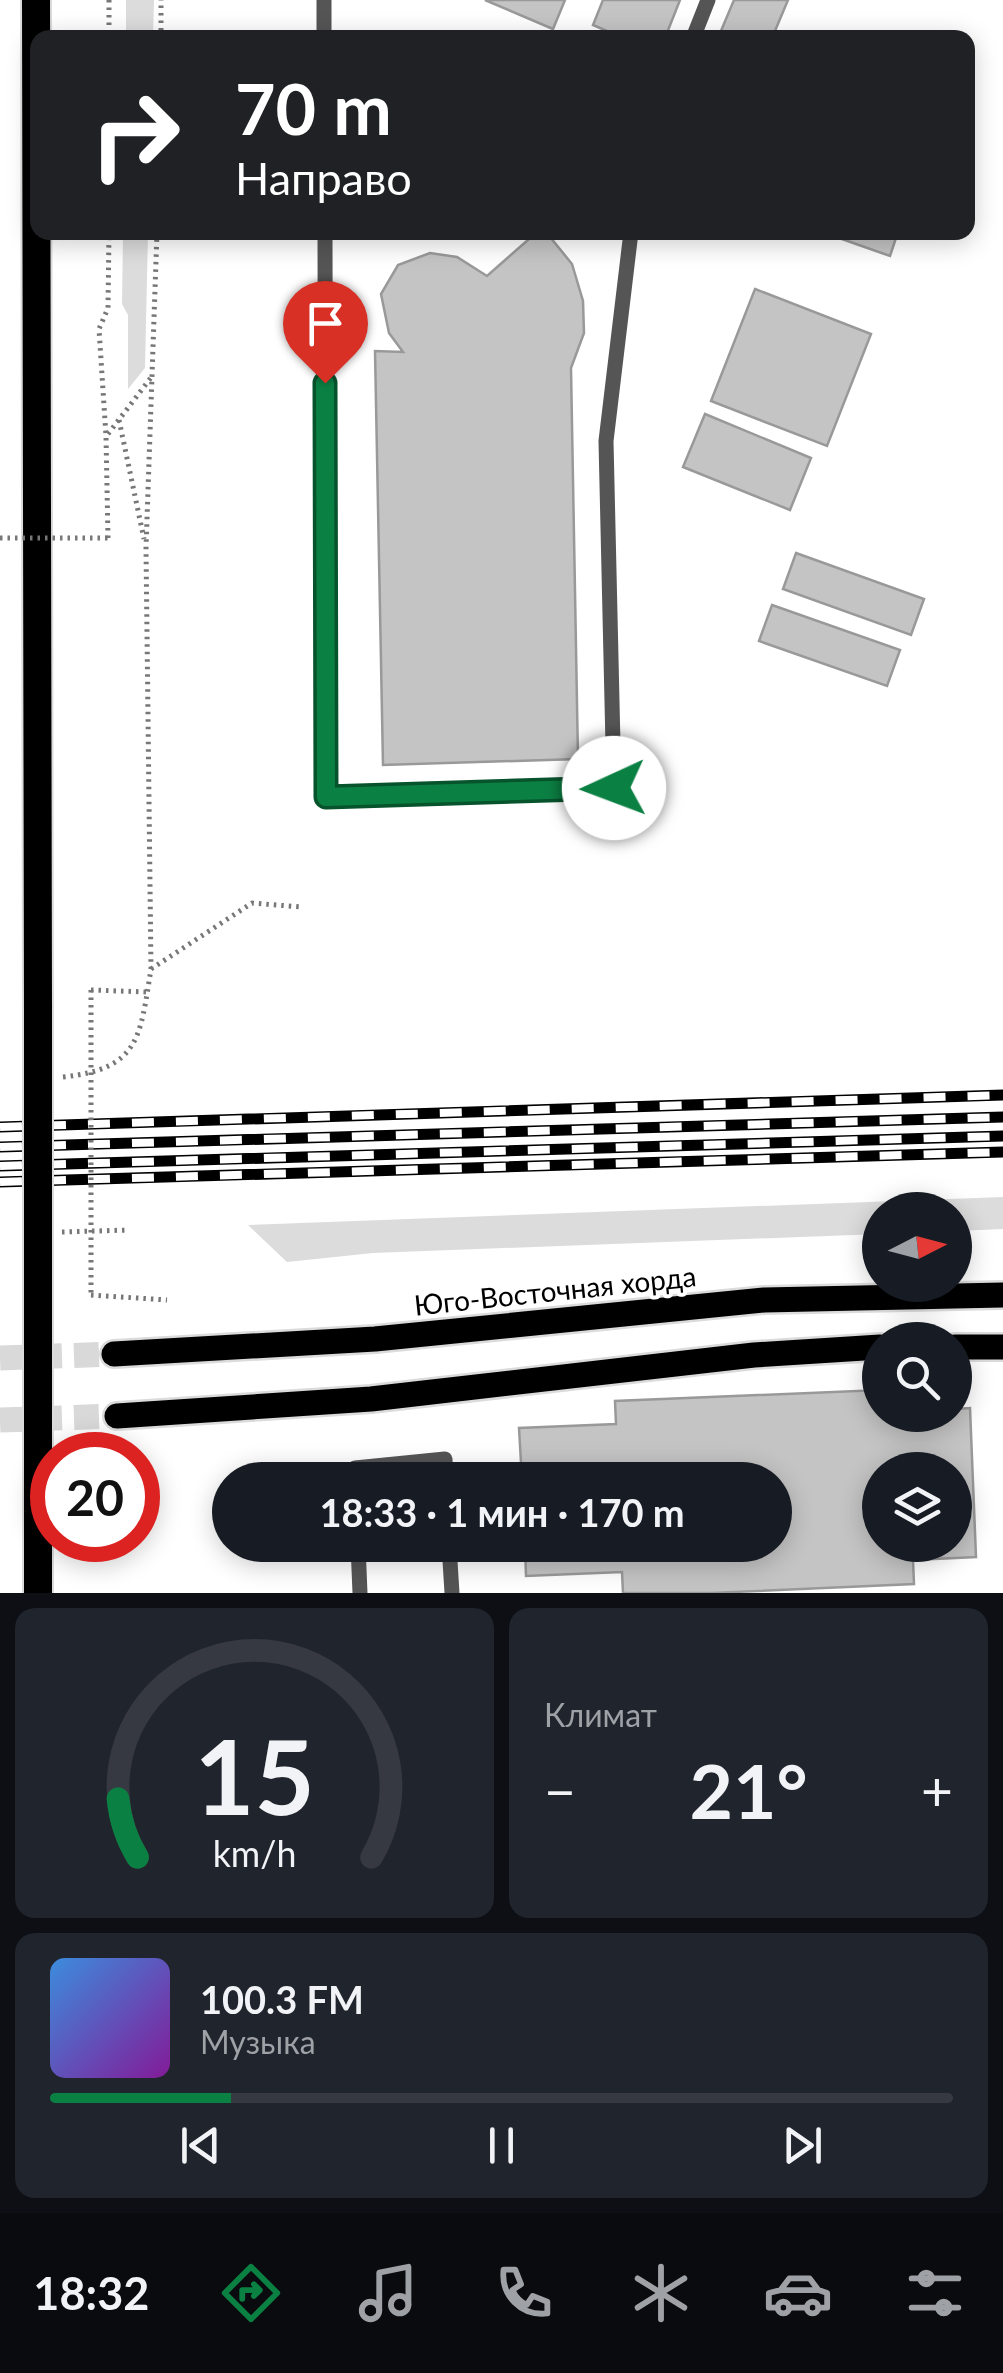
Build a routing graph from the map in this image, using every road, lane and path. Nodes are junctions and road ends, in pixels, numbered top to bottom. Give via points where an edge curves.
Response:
1 (36, 0) edge
2 (109, 0) edge
3 (161, 0) edge
4 (324, 0) edge
5 (708, 0) edge
6 (36, 30) edge
7 (110, 30) edge
8 (161, 30) edge
9 (324, 30) edge
10 (696, 30) edge
11 (36, 240) edge
12 (109, 240) edge
13 (157, 240) edge
14 (325, 240) edge
15 (630, 240) edge
16 (154, 373) junction
17 (119, 420) junction
18 (106, 436) junction
19 (0, 538) edge
20 (146, 548) junction
21 (301, 907) dead end
22 (151, 969) junction
23 (148, 992) junction
24 (59, 1077) dead end
25 (1003, 1295) edge
26 (167, 1300) dead end
27 (972, 1347) edge
28 (1003, 1347) edge
29 (862, 1349) edge
30 (114, 1354) tunnel mouth
31 (117, 1416) tunnel mouth
32 (415, 1462) edge
33 (445, 1462) edge
34 (359, 1562) edge
35 (450, 1562) edge
36 (38, 1593) edge
37 (360, 1593) edge
38 (452, 1593) edge

1 - 6 highway, bridge
2 - 7 path
3 - 8 path
4 - 9 lane
5 - 10 lane
11 - 36 highway, bridge
12 - 18 path via 108,308 99,329
13 - 16 path
14 - 15 lane via 326,797 614,788 606,440
16 - 17 path
16 - 20 path
17 - 18 path
17 - 20 path
18 - 19 path, bridge via 108,538
20 - 22 path
21 - 22 path via 252,903
22 - 23 path
23 - 24 path via 129,1053 99,1073
23 - 26 path, bridge via 91,990 92,1295
25 - 30 main road, Юго-Восточная хорда via 749,1301 393,1337
27 - 28 main road
29 - 31 main road via 736,1356 371,1399
32 - 33 lane
34 - 37 lane
35 - 38 lane

